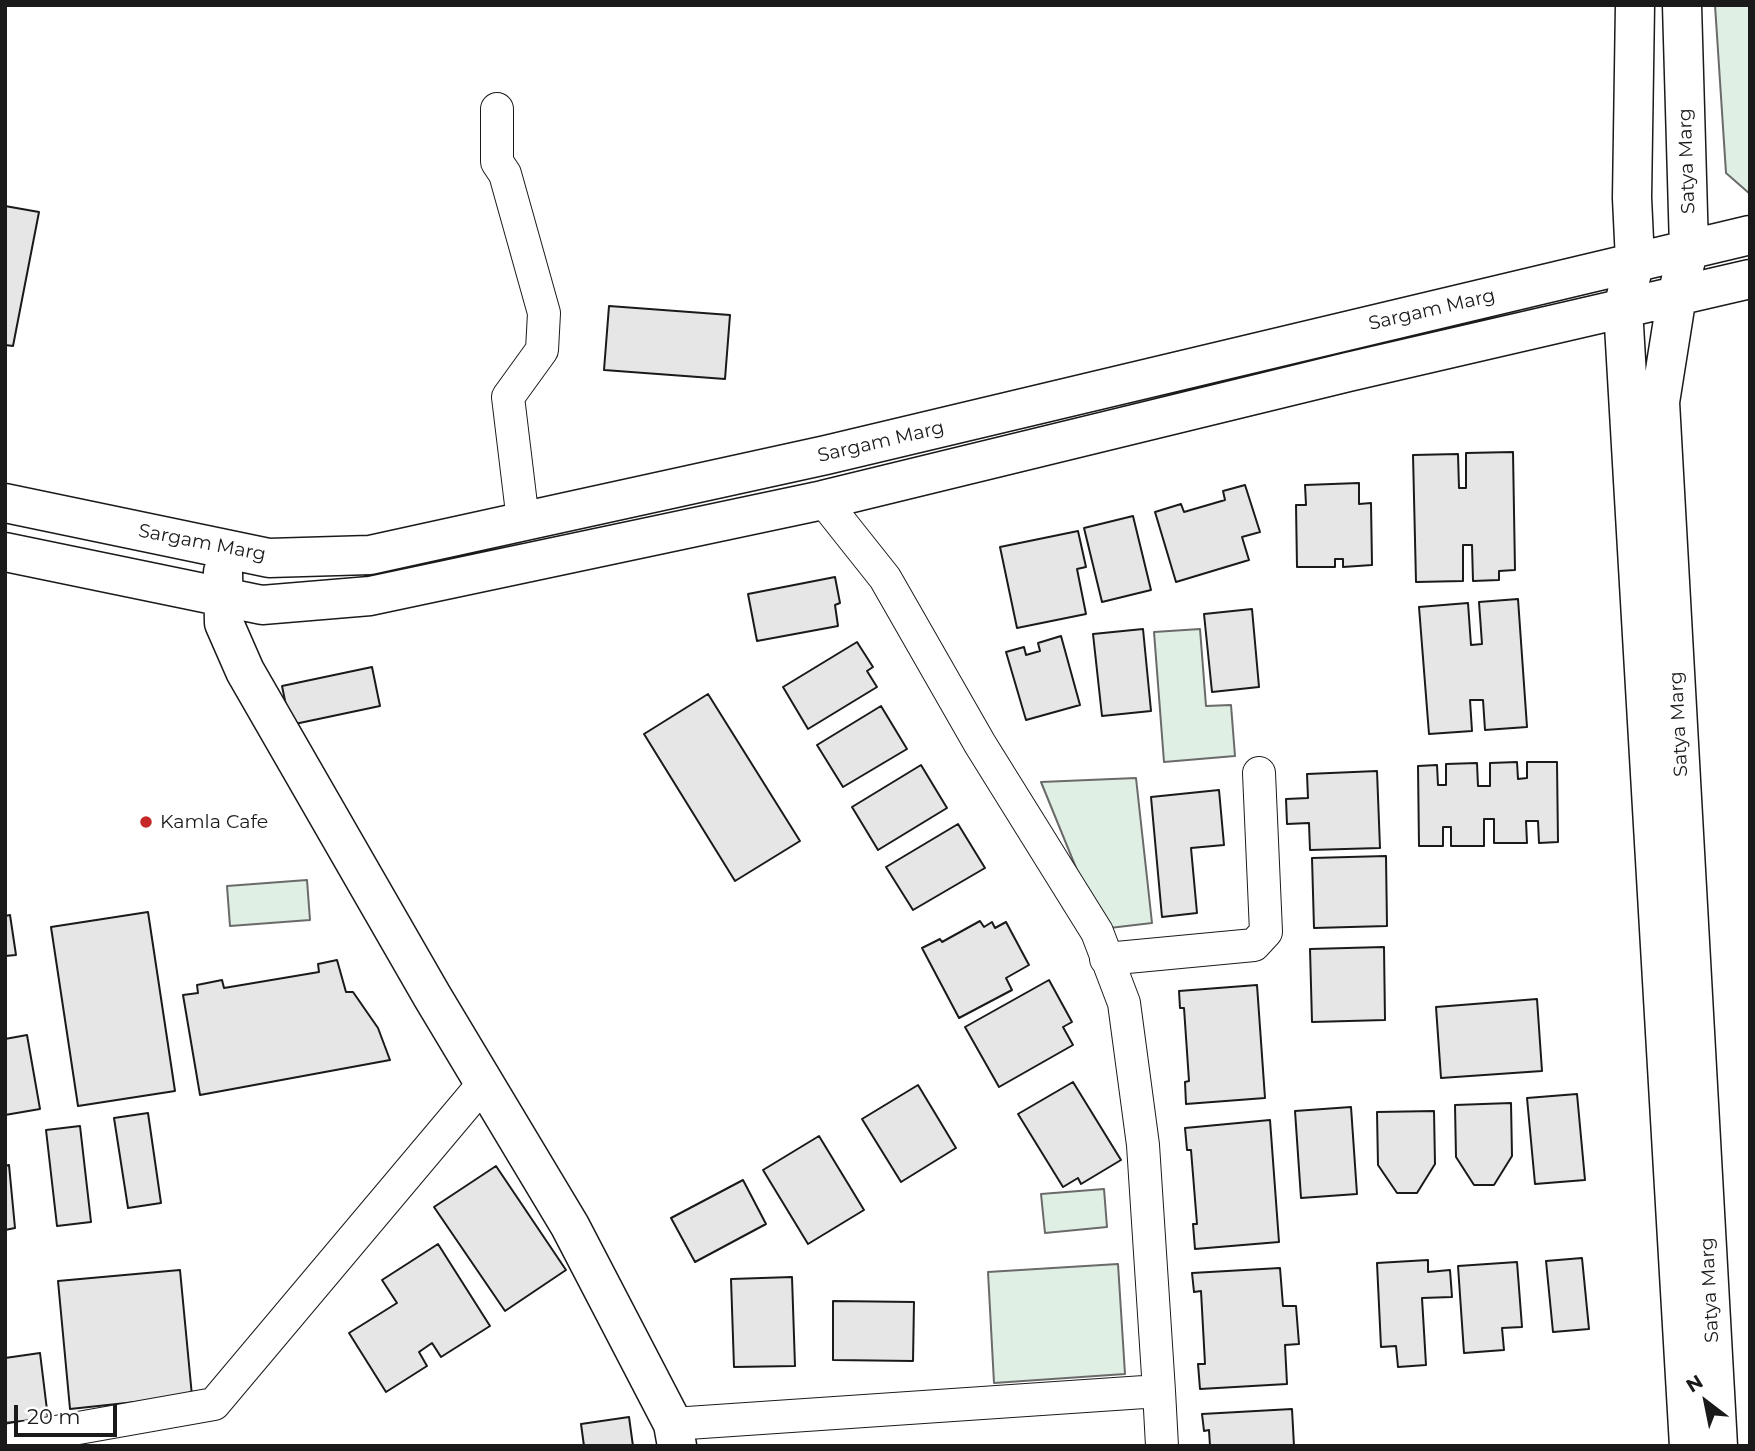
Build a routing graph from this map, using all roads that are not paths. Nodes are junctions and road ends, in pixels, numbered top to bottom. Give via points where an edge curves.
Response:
1 (1635, 5) edge
2 (1682, 5) edge
3 (497, 108) dead end
4 (1750, 235) edge
5 (1689, 248) junction
6 (1635, 261) junction
7 (1750, 279) edge
8 (1677, 295) junction
9 (1623, 308) junction
10 (823, 500) junction
11 (5, 503) edge
12 (523, 521) junction
13 (224, 549) junction
14 (5, 552) edge
15 (222, 597) junction
16 (1259, 773) dead end
17 (1106, 959) junction
18 (484, 1083) junction
19 (1159, 1391) junction
20 (675, 1435) edge
21 (5, 1441) edge
22 (1163, 1446) edge
23 (1689, 1446) edge
24 (1718, 1446) edge

1 - 6 main road, Satya Marg
2 - 5 main road, Satya Marg
3 - 12 street via 497,162 505,174 544,313 542,350 508,397
4 - 5 main road, Sargam Marg
5 - 6 main road, Sargam Marg
5 - 8 main road, Satya Marg
6 - 9 main road, Satya Marg
6 - 12 main road, Sargam Marg via 839,452
7 - 8 main road
8 - 9 main road
8 - 24 main road, Satya Marg via 1660,402
9 - 10 main road
9 - 23 main road, Satya Marg
10 - 15 main road via 370,596 262,606
10 - 17 street via 885,578 980,744 1097,932
11 - 13 main road, Sargam Marg
12 - 13 main road, Sargam Marg via 370,555 269,558
13 - 15 main road
14 - 15 main road
15 - 18 main road via 224,623 245,671
16 - 17 street via 1266,932 1254,944
17 - 19 street via 1124,1003 1143,1145
18 - 20 main road via 570,1226
18 - 21 street via 214,1404
19 - 20 street
19 - 22 street

